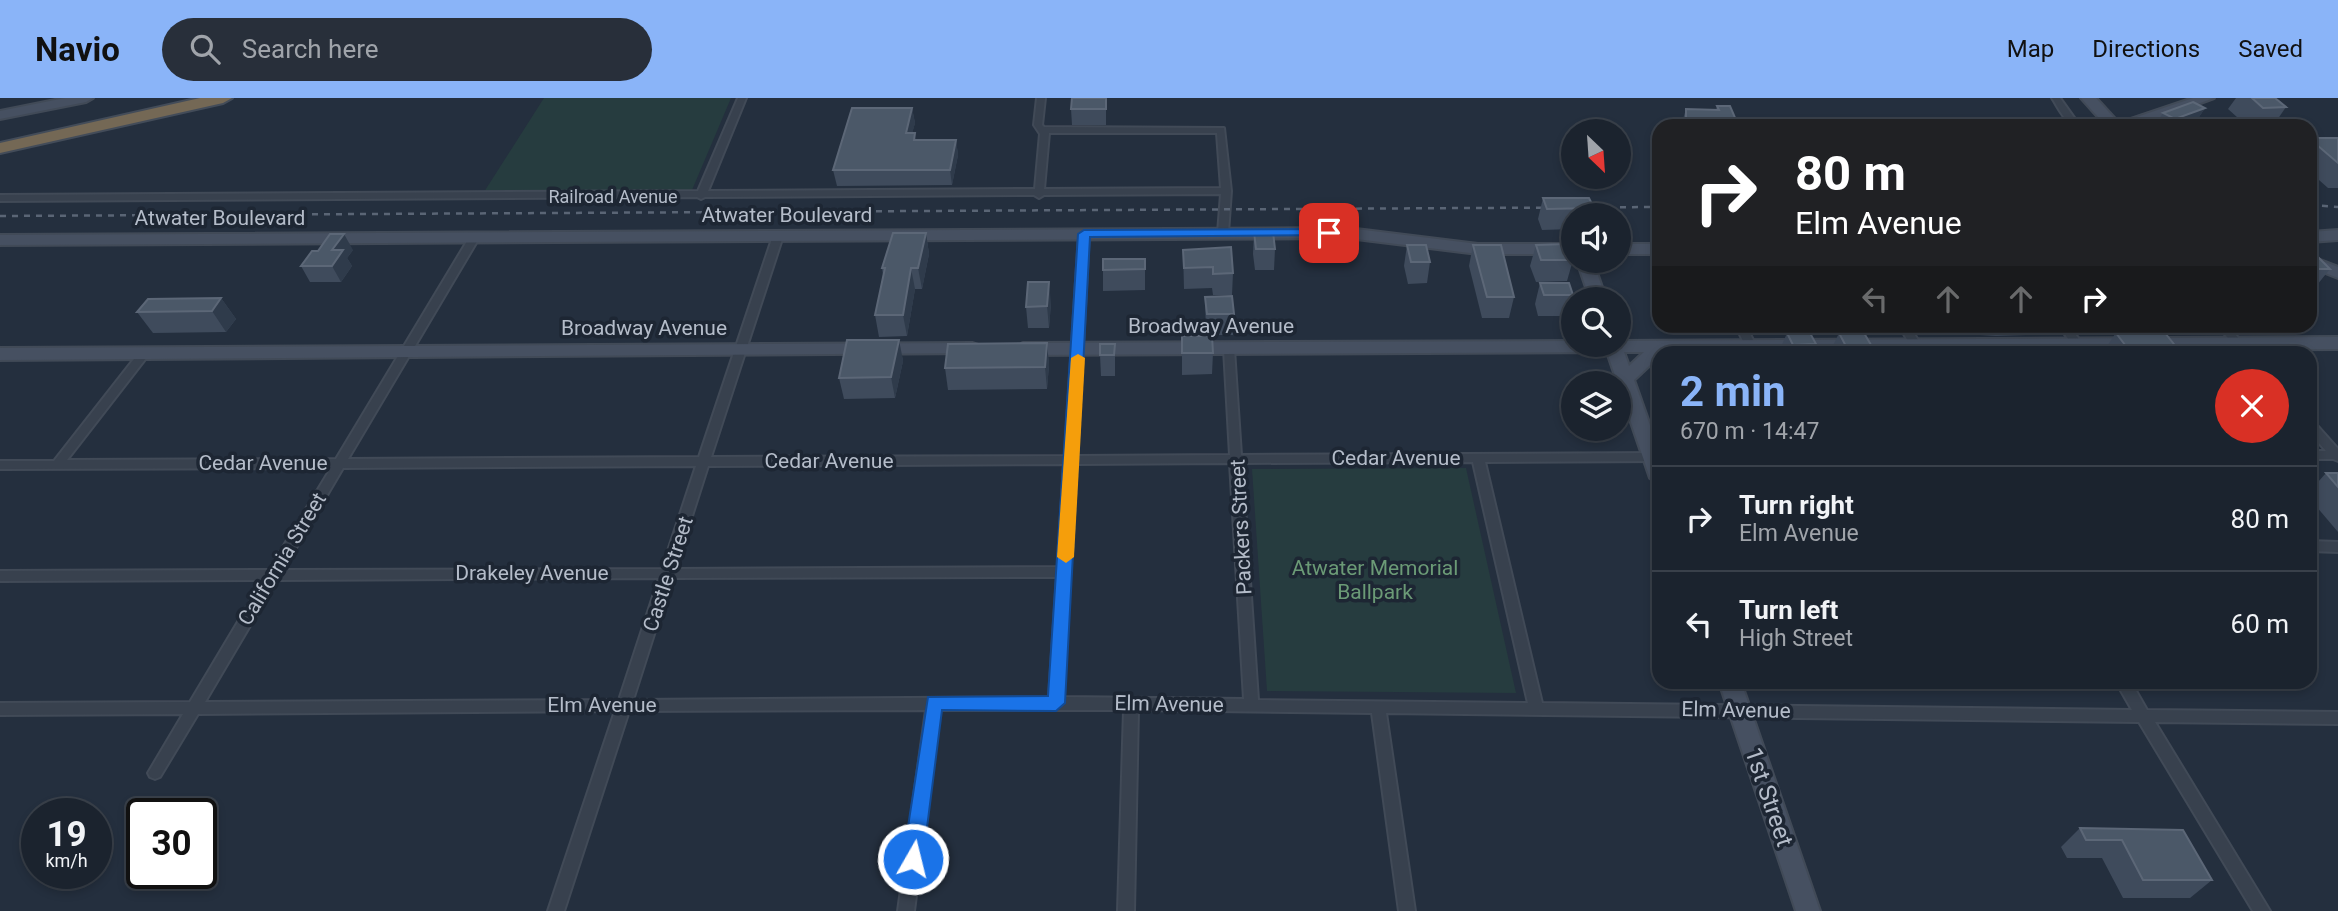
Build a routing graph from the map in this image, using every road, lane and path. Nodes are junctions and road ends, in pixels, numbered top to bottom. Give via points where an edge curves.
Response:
1 (86, 98) edge
2 (160, 98) edge
3 (223, 98) edge
4 (742, 98) edge
5 (1041, 98) edge
6 (2056, 98) edge
7 (2088, 98) edge
8 (2207, 98) edge
9 (0, 115) edge
10 (2071, 119) edge
11 (2108, 119) edge
12 (2144, 119) edge
13 (1041, 130) junction
14 (1221, 130) joint
15 (0, 133) edge
16 (0, 148) edge
17 (1226, 191) junction
18 (1039, 195) junction
19 (701, 196) junction
20 (0, 198) edge
21 (2338, 225) edge
22 (2317, 226) edge
23 (1223, 233) junction
24 (1084, 234) junction
25 (2338, 235) edge
26 (778, 236) junction
27 (2317, 236) edge
28 (474, 238) junction
29 (0, 240) edge
30 (1561, 249) edge
31 (1631, 249) edge
32 (1652, 249) edge
33 (2317, 264) edge
34 (2317, 271) edge
35 (2338, 273) edge
36 (2317, 278) edge
37 (2338, 279) edge
38 (2338, 286) edge
39 (2338, 343) edge
40 (1561, 346) edge
41 (1631, 346) edge
42 (1660, 346) edge
43 (2290, 346) edge
44 (1078, 349) junction
45 (1229, 349) junction
46 (741, 350) junction
47 (407, 351) junction
48 (145, 353) junction
49 (0, 354) edge
50 (1652, 354) edge
51 (1631, 373) edge
52 (1631, 395) edge
53 (2317, 433) edge
54 (1652, 449) edge
55 (2317, 455) edge
56 (2337, 455) edge
57 (1652, 457) edge
58 (1478, 458) junction
59 (1071, 459) junction
60 (1237, 459) junction
61 (705, 461) junction
62 (340, 463) junction
63 (58, 464) junction
64 (0, 465) edge
65 (2317, 546) edge
66 (2338, 547) edge
67 (1065, 572) junction
68 (669, 573) junction
69 (273, 575) junction
70 (0, 576) edge
71 (1732, 689) edge
72 (2127, 689) edge
73 (934, 703) junction
74 (1056, 703) junction
75 (1131, 704) junction
76 (624, 705) junction
77 (1251, 705) junction
78 (1378, 706) junction
79 (194, 708) junction
80 (1536, 708) junction
81 (0, 709) edge
82 (1739, 710) junction
83 (2143, 715) junction
84 (2338, 718) edge
85 (155, 773) dead end
86 (556, 911) edge
87 (906, 911) edge
88 (1126, 911) edge
89 (1407, 911) edge
90 (1808, 911) edge
91 (2262, 911) edge

1 - 9 street
2 - 15 highway
3 - 16 highway
4 - 19 street
5 - 13 street
6 - 10 street
7 - 11 street
8 - 12 street
13 - 14 street
13 - 18 street via 1045,134
14 - 17 street
17 - 18 street, Railroad Avenue
17 - 23 street
18 - 19 street, Railroad Avenue
19 - 20 street, Railroad Avenue
21 - 22 street
23 - 24 street, Atwater Boulevard
23 - 30 street, Atwater Boulevard via 1348,233 1478,249
24 - 26 street, Atwater Boulevard
24 - 44 street
25 - 27 street
26 - 28 street, Atwater Boulevard
26 - 46 street, Castle Street
28 - 29 street, Atwater Boulevard
28 - 47 street, California Street
31 - 32 street
33 - 35 street
34 - 37 street
36 - 38 street
39 - 43 street, Broadway Avenue
40 - 45 street, Broadway Avenue
41 - 42 street, Broadway Avenue
44 - 45 street, Broadway Avenue
44 - 46 street, Broadway Avenue
44 - 59 street
45 - 60 street, Packers Street
46 - 47 street, Broadway Avenue
46 - 61 street, Castle Street
47 - 48 street, Broadway Avenue
47 - 62 street, California Street
48 - 49 street, Broadway Avenue
48 - 63 street
50 - 51 street
52 - 54 street
53 - 56 street
55 - 56 street
57 - 58 street, Cedar Avenue
58 - 60 street, Cedar Avenue
58 - 80 street
59 - 60 street, Cedar Avenue
59 - 61 street, Cedar Avenue
59 - 67 street
60 - 77 street, Packers Street
61 - 62 street, Cedar Avenue
61 - 68 street, Castle Street
62 - 63 street, Cedar Avenue
62 - 69 street, California Street
63 - 64 street, Cedar Avenue
65 - 66 street
67 - 68 street, Drakeley Avenue
67 - 74 street
68 - 69 street, Drakeley Avenue
68 - 76 street, Castle Street
69 - 70 street, Drakeley Avenue
69 - 79 street, California Street
71 - 82 street, 1st Street
72 - 83 street
73 - 74 street, Elm Avenue
73 - 76 street, Elm Avenue
73 - 87 street
74 - 75 street, Elm Avenue
75 - 77 street, Elm Avenue
75 - 88 street
76 - 79 street, Elm Avenue
76 - 86 street, Castle Street
77 - 78 street, Elm Avenue
78 - 80 street, Elm Avenue
78 - 89 street
79 - 81 street, Elm Avenue
79 - 85 street, California Street
80 - 82 street, Elm Avenue
82 - 83 street, Elm Avenue
82 - 90 street, 1st Street
83 - 84 street, Elm Avenue
83 - 91 street

